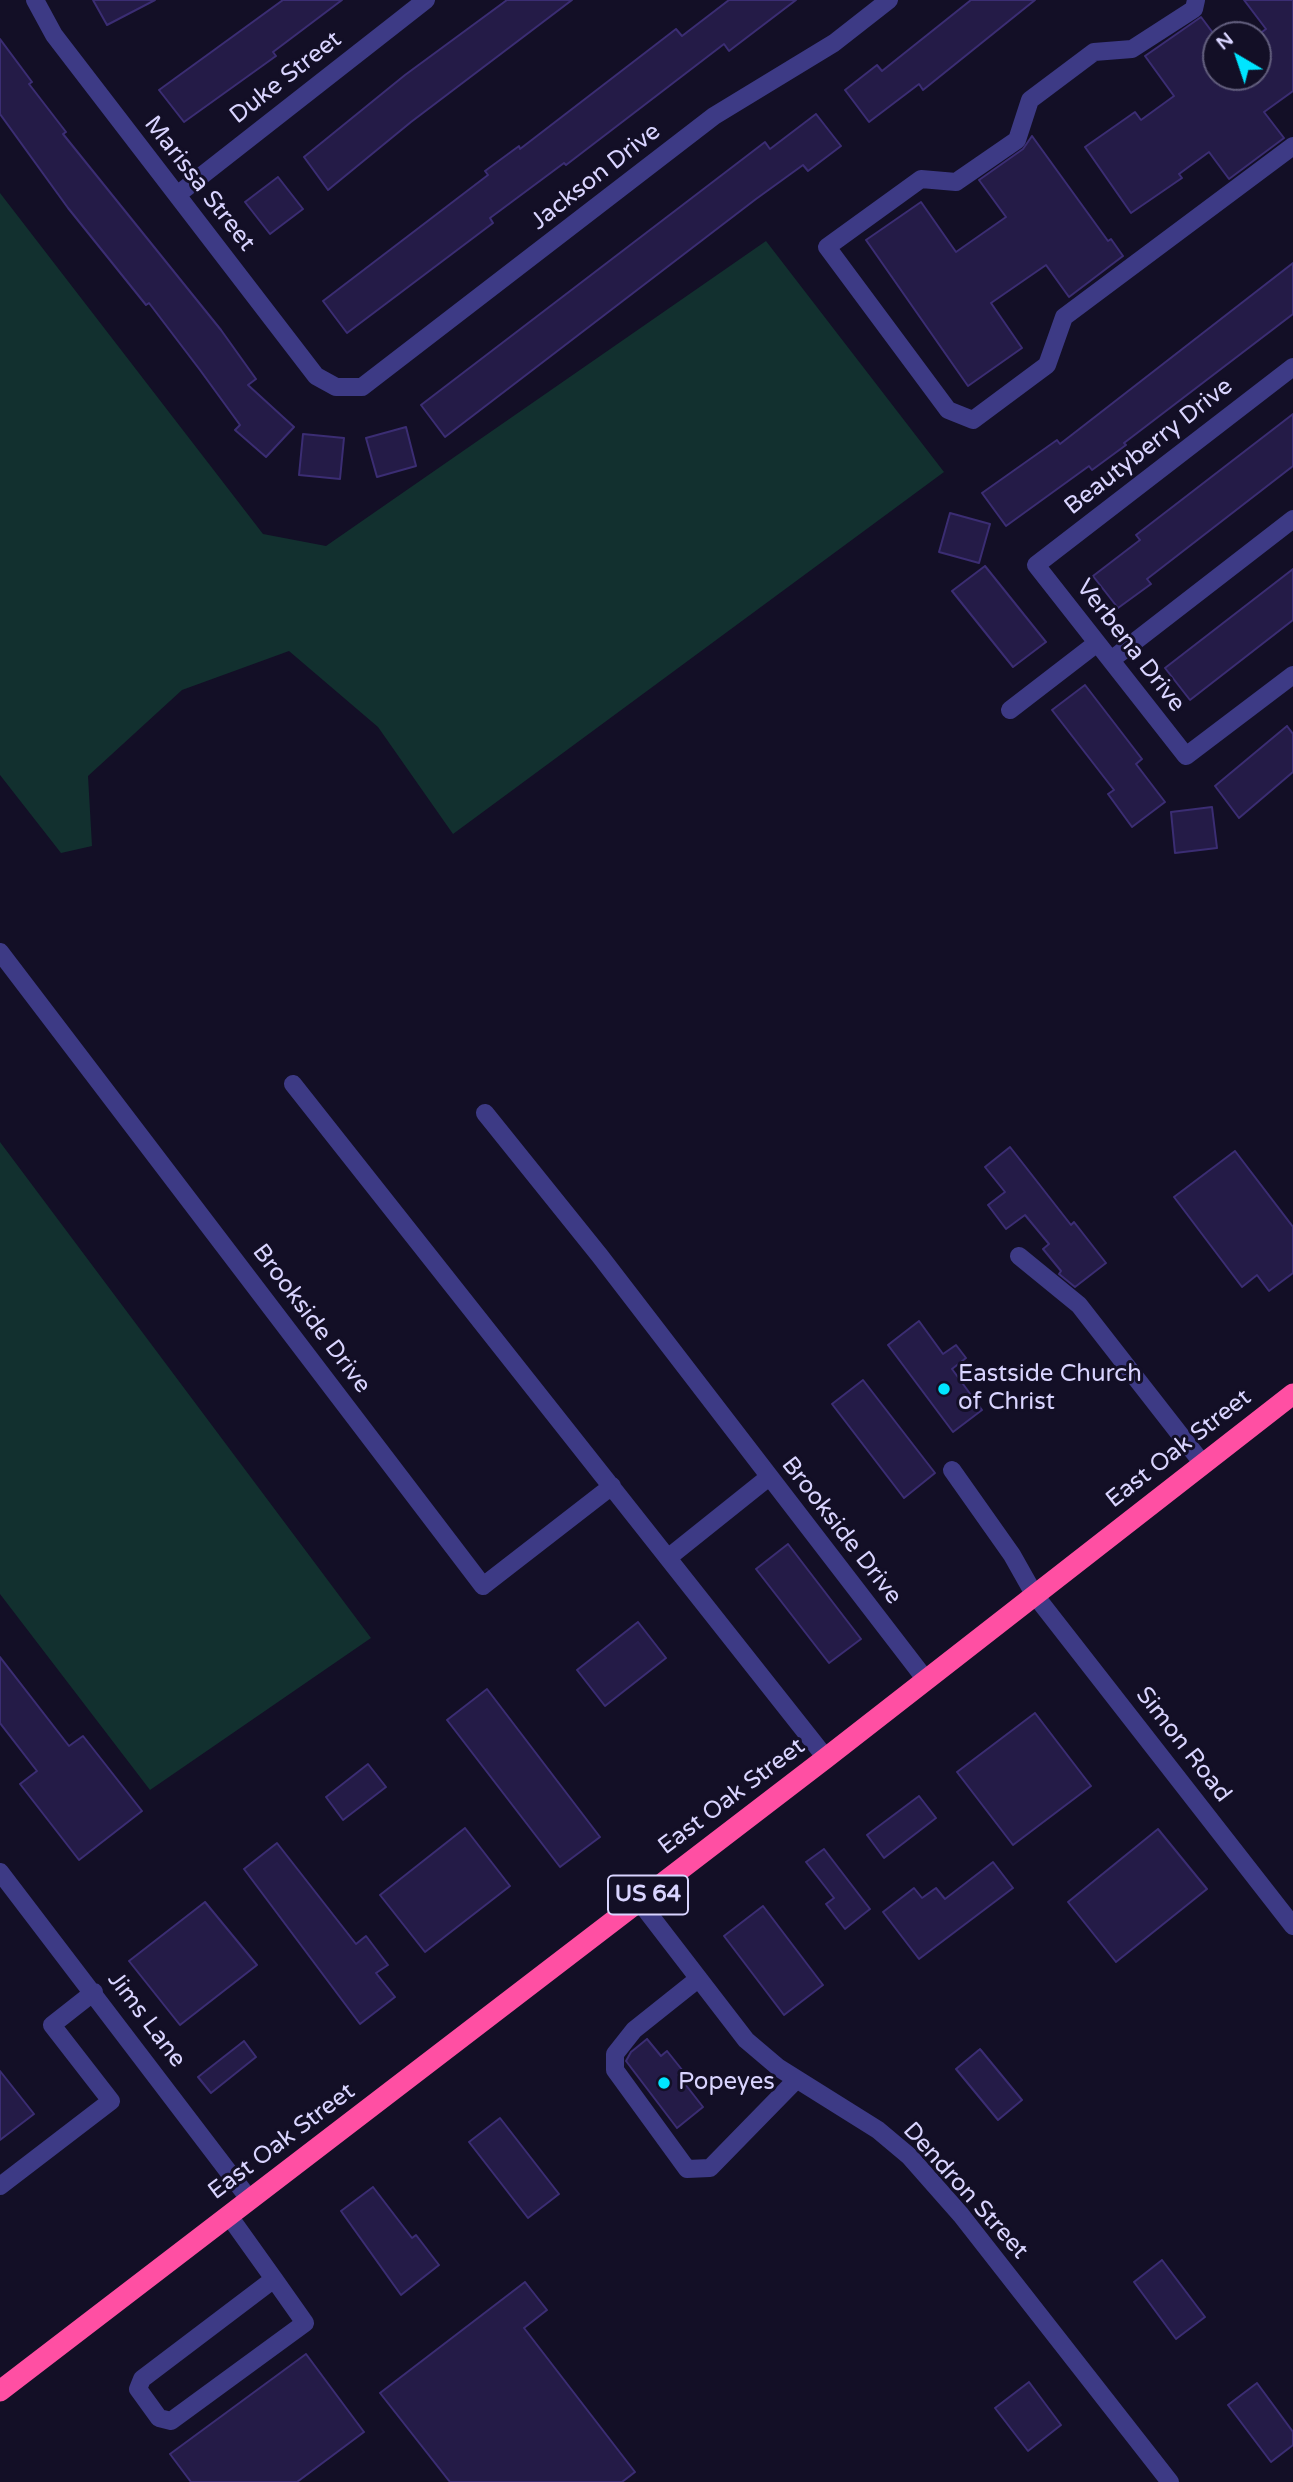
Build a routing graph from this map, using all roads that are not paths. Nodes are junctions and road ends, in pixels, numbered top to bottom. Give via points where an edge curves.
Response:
1 (35, 0) edge
2 (426, 0) edge
3 (889, 0) edge
4 (1196, 0) edge
5 (1293, 146) edge
6 (177, 195) junction
7 (1293, 367) edge
8 (336, 387) joint
9 (1293, 519) edge
10 (1036, 565) joint
11 (1097, 643) junction
12 (1111, 660) junction
13 (1293, 675) edge
14 (1010, 710) dead end
15 (0, 952) edge
16 (293, 1084) dead end
17 (485, 1113) dead end
18 (1019, 1256) dead end
19 (1293, 1395) edge
20 (1203, 1464) junction
21 (952, 1470) dead end
22 (769, 1478) junction
23 (612, 1486) junction
24 (668, 1557) junction
25 (1034, 1594) junction
26 (926, 1680) junction
27 (827, 1758) junction
28 (0, 1872) edge
29 (639, 1902) junction
30 (1293, 1926) edge
31 (698, 1979) junction
32 (94, 1992) junction
33 (796, 2080) junction
34 (0, 2186) edge
35 (250, 2200) junction
36 (229, 2216) junction
37 (274, 2279) junction
38 (1, 2389) edge
39 (1170, 2482) edge

1 - 6 street, Marissa Street via 54,35
2 - 6 street, Duke Street
3 - 8 street, Jackson Drive via 834,43 714,116 380,377 362,387
4 - 5 street via 1194,9 1132,49 1094,52 1030,100 1017,140 956,181 921,179 827,247 948,410 973,420 1047,365 1063,317
6 - 8 street, Marissa Street via 316,376
7 - 10 street, Beautyberry Drive
9 - 12 street
10 - 11 street, Verbena Drive
11 - 12 street, Verbena Drive
11 - 14 street
12 - 13 street, Verbena Drive via 1186,756
15 - 23 street, Brookside Drive via 483,1586
16 - 23 street
17 - 22 street, Brookside Drive
18 - 20 street via 1079,1305
19 - 20 highway, East Oak Street / US 64
20 - 25 highway, East Oak Street / US 64
21 - 25 street, Simon Road
22 - 24 street
22 - 26 street, Brookside Drive
23 - 24 street
24 - 27 street
25 - 26 highway, East Oak Street / US 64
25 - 30 street, Simon Road
26 - 27 highway, East Oak Street / US 64
27 - 29 highway, East Oak Street / US 64
28 - 32 street, Jims Lane
29 - 31 street, Dendron Street
29 - 35 highway, East Oak Street / US 64
31 - 33 street, Dendron Street via 746,2040
31 - 33 street via 634,2030 615,2054 615,2070 687,2169 710,2168
32 - 34 street via 52,2025 111,2101
32 - 35 street, Jims Lane
33 - 39 street, Dendron Street via 878,2130 909,2156 970,2226
35 - 36 highway, East Oak Street / US 64
36 - 37 street
36 - 38 highway, East Oak Street / US 64
37 - 37 street via 142,2379 138,2389 159,2418 171,2421 305,2323

